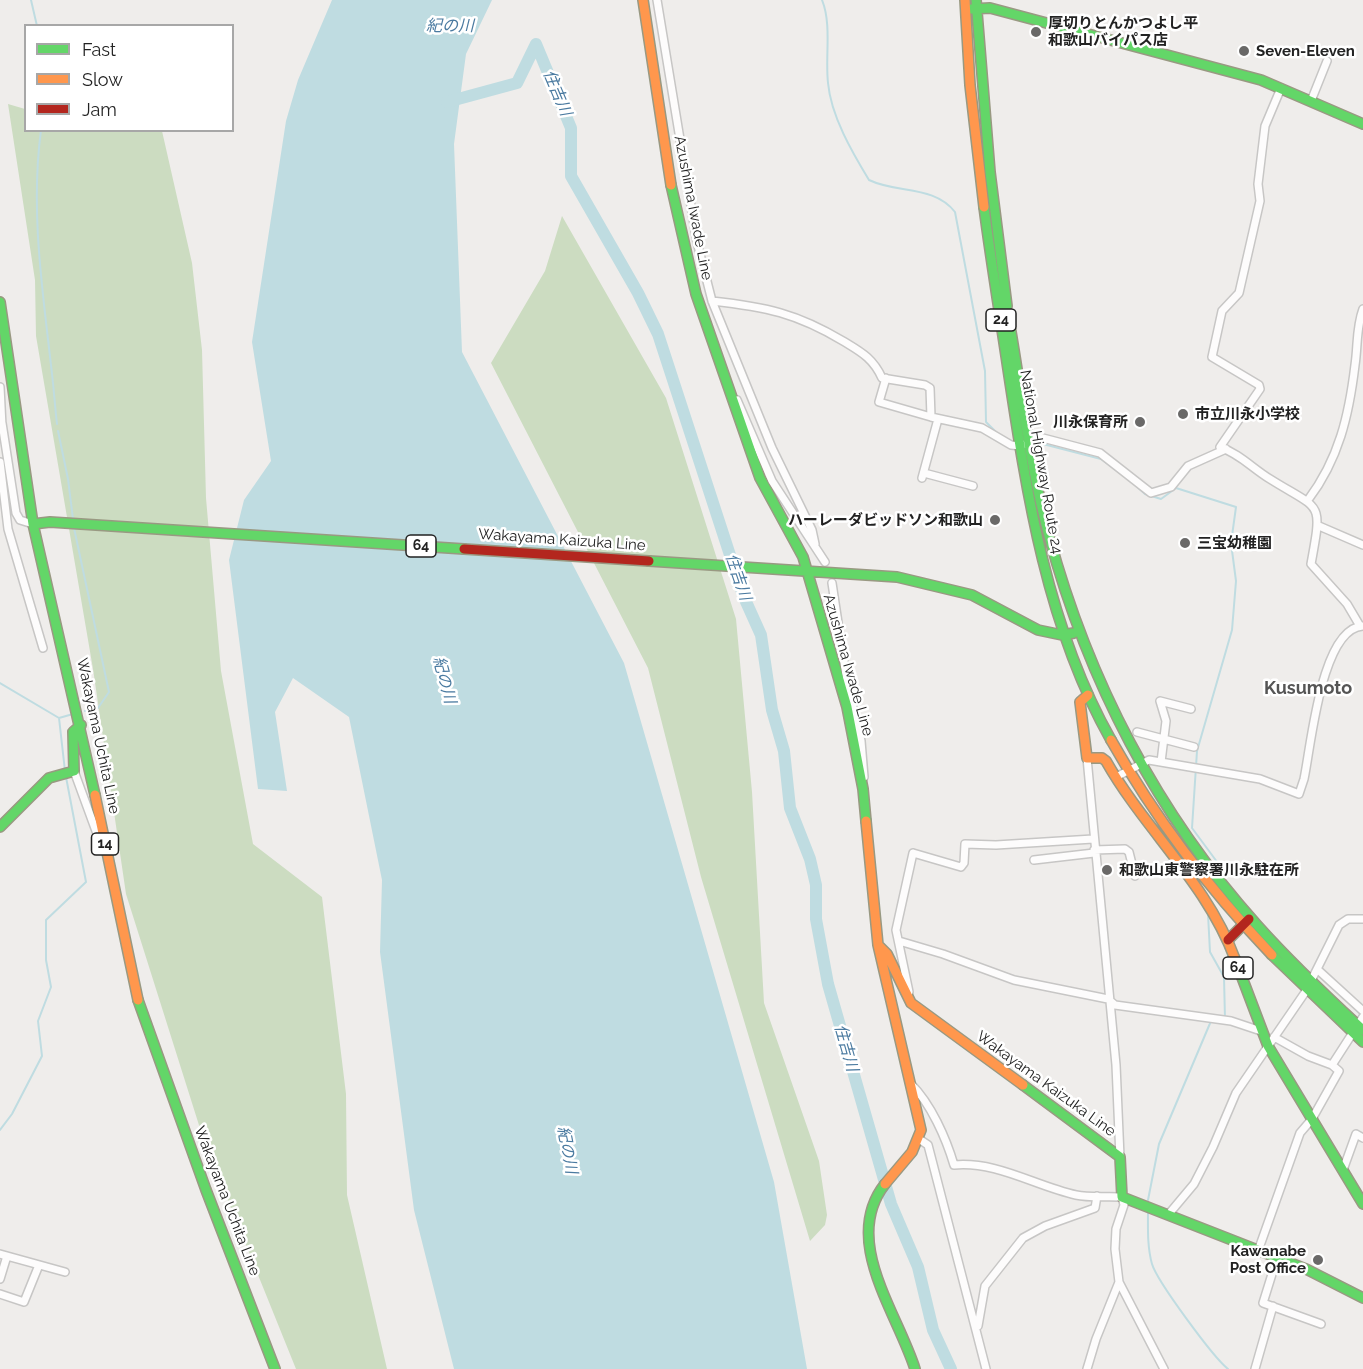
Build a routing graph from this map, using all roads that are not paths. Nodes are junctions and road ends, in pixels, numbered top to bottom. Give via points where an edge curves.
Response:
1 (643, 0) edge
2 (657, 0) edge
3 (965, 4) edge
4 (977, 4) edge
5 (1328, 61) dead end
6 (1281, 88) junction
7 (1311, 101) junction
8 (1363, 124) edge
9 (712, 301) junction
10 (0, 303) edge
11 (1363, 309) edge
12 (724, 377) junction
13 (886, 378) junction
14 (0, 387) edge
15 (935, 418) junction
16 (1, 423) edge
17 (0, 436) edge
18 (1030, 441) junction
19 (1021, 446) junction
20 (1226, 449) junction
21 (0, 462) edge
22 (973, 486) dead end
23 (1308, 500) junction
24 (33, 524) junction
25 (1319, 526) junction
26 (815, 544) junction
27 (1363, 545) edge
28 (825, 562) dead end
29 (807, 571) junction
30 (832, 583) dead end
31 (1361, 626) edge
32 (1078, 632) junction
33 (1066, 636) junction
34 (43, 648) dead end
35 (1088, 695) junction
36 (1191, 709) dead end
37 (81, 724) junction
38 (1137, 732) dead end
39 (1164, 739) junction
40 (1194, 747) dead end
41 (1087, 758) junction
42 (1161, 762) junction
43 (1140, 764) junction
44 (1128, 770) junction
45 (72, 772) junction
46 (1116, 777) junction
47 (863, 789) junction
48 (0, 827) edge
49 (1094, 839) junction
50 (105, 841) junction
51 (1094, 852) junction
52 (1034, 860) dead end
53 (1135, 876) dead end
54 (1250, 918) junction
55 (1363, 919) edge
56 (1243, 928) junction
57 (1228, 940) junction
58 (899, 941) junction
59 (878, 945) junction
60 (1317, 969) junction
61 (1311, 981) junction
62 (1306, 991) junction
63 (1108, 999) junction
64 (911, 1003) junction
65 (1363, 1011) edge
66 (1359, 1026) edge
67 (1261, 1031) junction
68 (1274, 1037) junction
69 (1363, 1042) edge
70 (1268, 1046) junction
71 (1332, 1065) junction
72 (910, 1083) junction
73 (1312, 1119) junction
74 (1363, 1138) edge
75 (919, 1139) junction
76 (1120, 1157) junction
77 (1343, 1170) junction
78 (1097, 1196) junction
79 (1122, 1197) junction
80 (1363, 1204) edge
81 (1168, 1215) junction
82 (1258, 1251) junction
83 (4, 1255) edge
84 (1277, 1258) junction
85 (39, 1265) junction
86 (65, 1272) dead end
87 (0, 1279) edge
88 (1119, 1282) junction
89 (0, 1294) edge
90 (1363, 1298) edge
91 (1273, 1306) junction
92 (1321, 1324) dead end
93 (977, 1330) junction
94 (275, 1369) edge
95 (915, 1369) edge
96 (986, 1369) edge
97 (1088, 1369) edge
98 (1164, 1369) edge
99 (1255, 1369) edge

1 - 12 main road, Azushima Iwade Line via 682,242
2 - 9 street via 697,242
3 - 4 main road
3 - 19 main road, National Highway Route 24 / 24 via 991,256
4 - 6 main road
4 - 18 main road, National Highway Route 24 / 24 via 998,241
5 - 7 street
6 - 7 main road
6 - 20 street via 1265,126 1258,184 1260,201 1239,293 1222,311 1212,357 1260,389 1220,447
7 - 8 main road
9 - 13 street via 766,307 804,319 870,357 882,378
9 - 26 street
10 - 24 main road, Wakayama Uchita Line / 14
11 - 23 street via 1346,420 1326,477
12 - 26 street via 772,481
12 - 29 main road, Azushima Iwade Line via 760,478 795,539
13 - 15 street via 930,388
13 - 15 street via 879,402
14 - 16 street
15 - 19 street via 982,428 1011,445
15 - 22 street via 923,476
16 - 17 street
16 - 24 street via 16,513 20,520
18 - 19 street
18 - 20 street via 1039,437 1100,453 1157,494 1171,487 1188,466
18 - 32 main road, National Highway Route 24 / 24 via 1048,534
19 - 33 main road, National Highway Route 24 / 24 via 1046,571
20 - 23 street
21 - 34 street via 9,529
23 - 25 street
24 - 29 main road, Wakayama Kaizuka Line / 64 via 50,522
24 - 37 main road, Wakayama Uchita Line / 14
25 - 27 street
25 - 31 street via 1311,564
26 - 28 street
29 - 33 main road, Wakayama Kaizuka Line / 64 via 897,577 941,585 981,599 1045,634
29 - 47 main road, Azushima Iwade Line via 847,707
30 - 47 street via 847,682 861,741
31 - 42 street via 1334,648 1325,671 1299,794 1260,779
32 - 33 main road
32 - 43 main road, National Highway Route 24 / 24 via 1097,682
33 - 35 main road, National Highway Route 24 / 24
35 - 41 main road via 1080,702
35 - 44 main road, National Highway Route 24 / 24
36 - 39 street via 1160,701 1166,721
37 - 45 main road via 74,732
37 - 50 main road, Wakayama Uchita Line / 14
38 - 39 street
39 - 40 street
39 - 42 street
41 - 46 main road, 64 via 1102,758
41 - 49 street
42 - 43 street via 1149,760
43 - 44 street
43 - 54 main road, National Highway Route 24 / 24 via 1177,825
44 - 46 street
44 - 56 main road, National Highway Route 24 / 24 via 1190,862
45 - 48 main road via 49,778
45 - 50 street via 96,831
46 - 57 main road, 64 via 1125,795 1196,883
47 - 59 main road, Azushima Iwade Line
49 - 51 street
49 - 58 street via 965,844 961,867 913,853 896,930
50 - 94 main road, Wakayama Uchita Line / 14 via 139,1002
51 - 52 street
51 - 53 street via 1125,849
51 - 63 street via 1105,935
54 - 56 main road
54 - 61 main road, National Highway Route 24 / 24
55 - 60 street via 1348,919 1339,925
56 - 57 main road
56 - 62 main road, National Highway Route 24 / 24
57 - 67 main road, 64
58 - 63 street via 1014,980
58 - 64 street
59 - 64 main road, Wakayama Kaizuka Line via 887,954
59 - 72 main road, Azushima Iwade Line
60 - 61 street
60 - 65 street
61 - 62 street
61 - 66 main road, National Highway Route 24 / 24
62 - 66 main road, National Highway Route 24 / 24
62 - 68 street
63 - 67 street via 1116,1005 1231,1021
63 - 76 street
64 - 76 main road, Wakayama Kaizuka Line
66 - 69 main road, National Highway Route 24 / 24
66 - 71 street
67 - 70 main road, 64
68 - 70 street
68 - 71 street
70 - 73 main road, 64
70 - 81 street via 1236,1093 1194,1184
71 - 73 street via 1339,1071
72 - 75 main road, Azushima Iwade Line via 920,1115
72 - 78 street via 937,1125 954,1165 991,1168 1077,1196
73 - 77 main road, 64
73 - 82 street via 1300,1133
74 - 77 street via 1356,1134
75 - 93 street via 928,1145
75 - 95 main road, Azushima Iwade Line via 915,1150 874,1200 866,1232 868,1247
76 - 79 main road, Wakayama Kaizuka Line
77 - 80 main road, 64
78 - 79 street
78 - 93 street via 1095,1208 1023,1238 985,1286
79 - 81 main road via 1146,1203
79 - 88 street via 1124,1205 1116,1229 1115,1250
81 - 82 main road
82 - 84 main road
83 - 85 street
83 - 87 street
84 - 90 main road
84 - 91 street via 1263,1303
85 - 86 street
85 - 89 street via 24,1302
88 - 97 street
88 - 98 street
91 - 92 street
91 - 99 street
93 - 96 street

